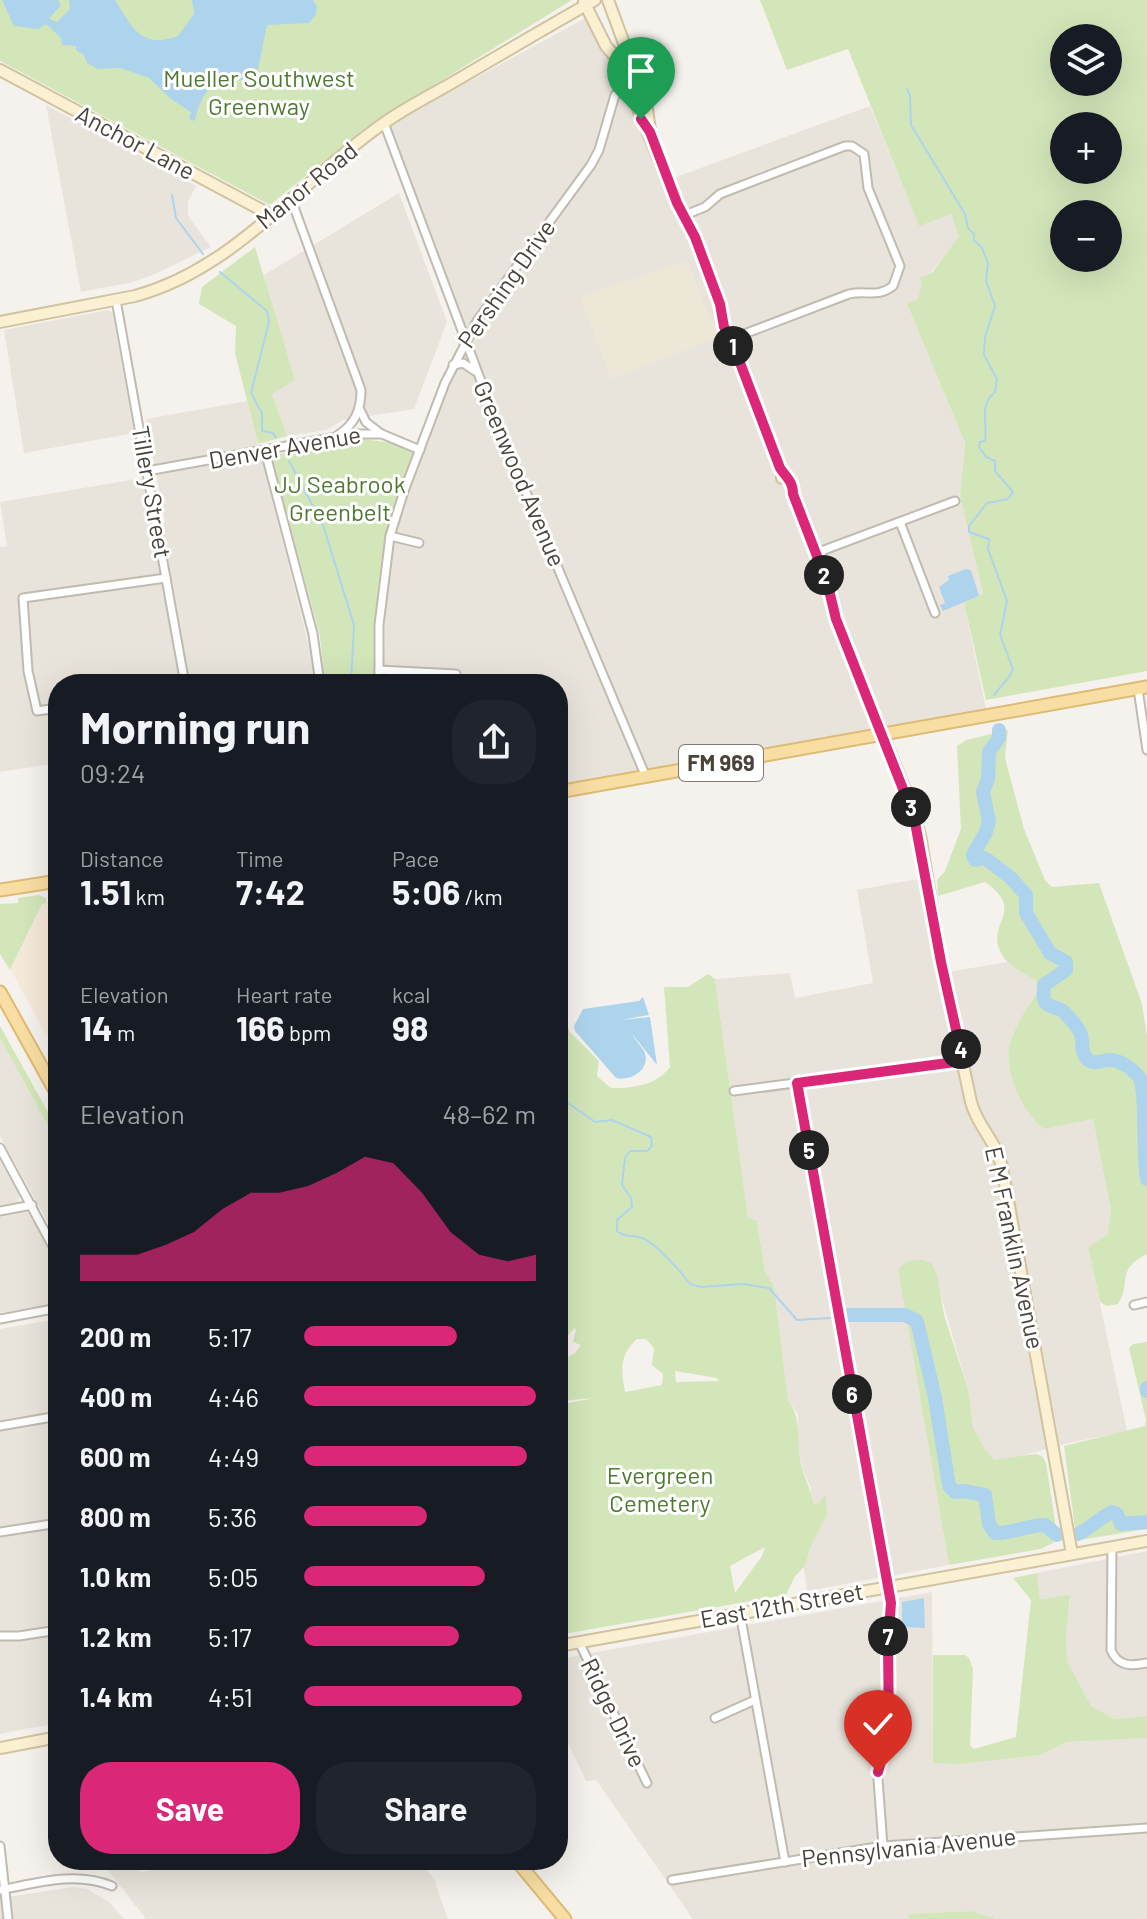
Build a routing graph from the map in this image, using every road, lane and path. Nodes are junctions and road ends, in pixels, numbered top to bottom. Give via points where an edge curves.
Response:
1 (608, 0) edge
2 (587, 2) edge
3 (0, 70) edge
4 (632, 83) junction
5 (384, 123) junction
6 (291, 199) junction
7 (271, 215) junction
8 (685, 215) junction
9 (116, 300) junction
10 (0, 322) edge
11 (731, 339) junction
12 (465, 341) junction
13 (453, 365) junction
14 (477, 373) junction
15 (360, 408) junction
16 (382, 434) junction
17 (333, 438) junction
18 (420, 450) junction
19 (265, 451) junction
20 (147, 471) junction
21 (955, 501) dead end
22 (900, 522) junction
23 (390, 536) junction
24 (419, 543) dead end
25 (816, 553) junction
26 (166, 578) junction
27 (935, 613) dead end
28 (379, 670) junction
29 (183, 674) edge
30 (319, 674) edge
31 (379, 674) edge
32 (456, 674) dead end
33 (1142, 688) edge
34 (48, 709) edge
35 (883, 734) junction
36 (1147, 750) edge
37 (646, 777) junction
38 (568, 790) edge
39 (48, 883) edge
40 (0, 890) edge
41 (0, 992) edge
42 (963, 1061) junction
43 (48, 1078) edge
44 (797, 1083) junction
45 (734, 1091) dead end
46 (0, 1148) edge
47 (32, 1205) junction
48 (0, 1211) edge
49 (48, 1236) edge
50 (1147, 1302) edge
51 (1134, 1305) dead end
52 (48, 1310) edge
53 (0, 1319) edge
54 (48, 1418) edge
55 (0, 1426) edge
56 (48, 1525) edge
57 (0, 1532) edge
58 (1147, 1541) edge
59 (1112, 1547) junction
60 (1072, 1554) junction
61 (887, 1587) junction
62 (740, 1613) junction
63 (48, 1632) edge
64 (0, 1636) edge
65 (579, 1642) junction
66 (568, 1644) edge
67 (1147, 1663) edge
68 (755, 1700) junction
69 (715, 1718) dead end
70 (48, 1739) edge
71 (0, 1748) edge
72 (647, 1783) dead end
73 (1147, 1828) edge
74 (0, 1846) edge
75 (883, 1846) junction
76 (785, 1862) junction
77 (524, 1870) edge
78 (672, 1880) dead end
79 (112, 1886) dead end
80 (2, 1890) edge
81 (8, 1919) edge
82 (565, 1919) edge

1 - 4 street
2 - 4 street via 606,46
2 - 5 street, Manor Road
3 - 7 street, Anchor Lane
4 - 8 street, E M Franklin Avenue via 641,119
4 - 12 street, Pershing Drive via 615,95 591,165
5 - 6 street, Manor Road
5 - 12 street, Greenwood Avenue
6 - 7 street, Manor Road
6 - 15 street via 359,381
7 - 9 street, Manor Road via 194,273
8 - 11 street, E M Franklin Avenue via 731,326
8 - 11 street via 720,194 845,146 867,160 868,188 898,258 900,274 893,286 880,293 854,293
9 - 10 street, Manor Road
9 - 20 street, Tillery Street
11 - 25 street, E M Franklin Avenue via 784,484
12 - 13 street, Pershing Drive
12 - 14 street, Greenwood Avenue
13 - 14 street via 466,363
13 - 18 street, Pershing Drive
14 - 37 street, Greenwood Avenue
15 - 16 street via 366,422
15 - 17 street via 353,422
16 - 17 street, Denver Avenue
16 - 18 street, Denver Avenue
17 - 19 street, Denver Avenue
18 - 23 street, Pershing Drive
19 - 20 street, Denver Avenue
19 - 30 street
20 - 26 street, Tillery Street
21 - 22 street
22 - 25 street
22 - 27 street
23 - 24 street
23 - 28 street, Pershing Drive
25 - 35 street, E M Franklin Avenue via 836,619
26 - 29 street, Tillery Street
26 - 34 street via 23,598 28,671 37,711
28 - 31 street, Pershing Drive
28 - 32 street
33 - 35 main road, FM 969
33 - 36 street
35 - 37 main road, FM 969
35 - 42 street, E M Franklin Avenue via 920,835
37 - 38 main road, FM 969
39 - 40 main road
41 - 43 main road
42 - 44 street
42 - 60 street, E M Franklin Avenue via 975,1118 1000,1159
44 - 45 street
44 - 61 street
46 - 47 street
47 - 48 street
47 - 49 street
50 - 51 street
52 - 53 street
54 - 55 street
56 - 57 street
58 - 59 street, East 12th Street
59 - 60 street, East 12th Street
59 - 67 street via 1112,1654 1130,1666
60 - 61 street, East 12th Street
61 - 62 street, East 12th Street
61 - 75 street via 889,1732 878,1779
62 - 65 street, East 12th Street
62 - 68 street
63 - 64 street
65 - 66 street, East 12th Street
65 - 72 street, Ridge Drive
68 - 69 street
68 - 76 street
70 - 71 street
73 - 75 street, Pennsylvania Avenue
74 - 80 street
75 - 76 street, Pennsylvania Avenue
76 - 78 street, Pennsylvania Avenue
77 - 82 main road
79 - 80 street via 98,1880 61,1879
80 - 81 street

